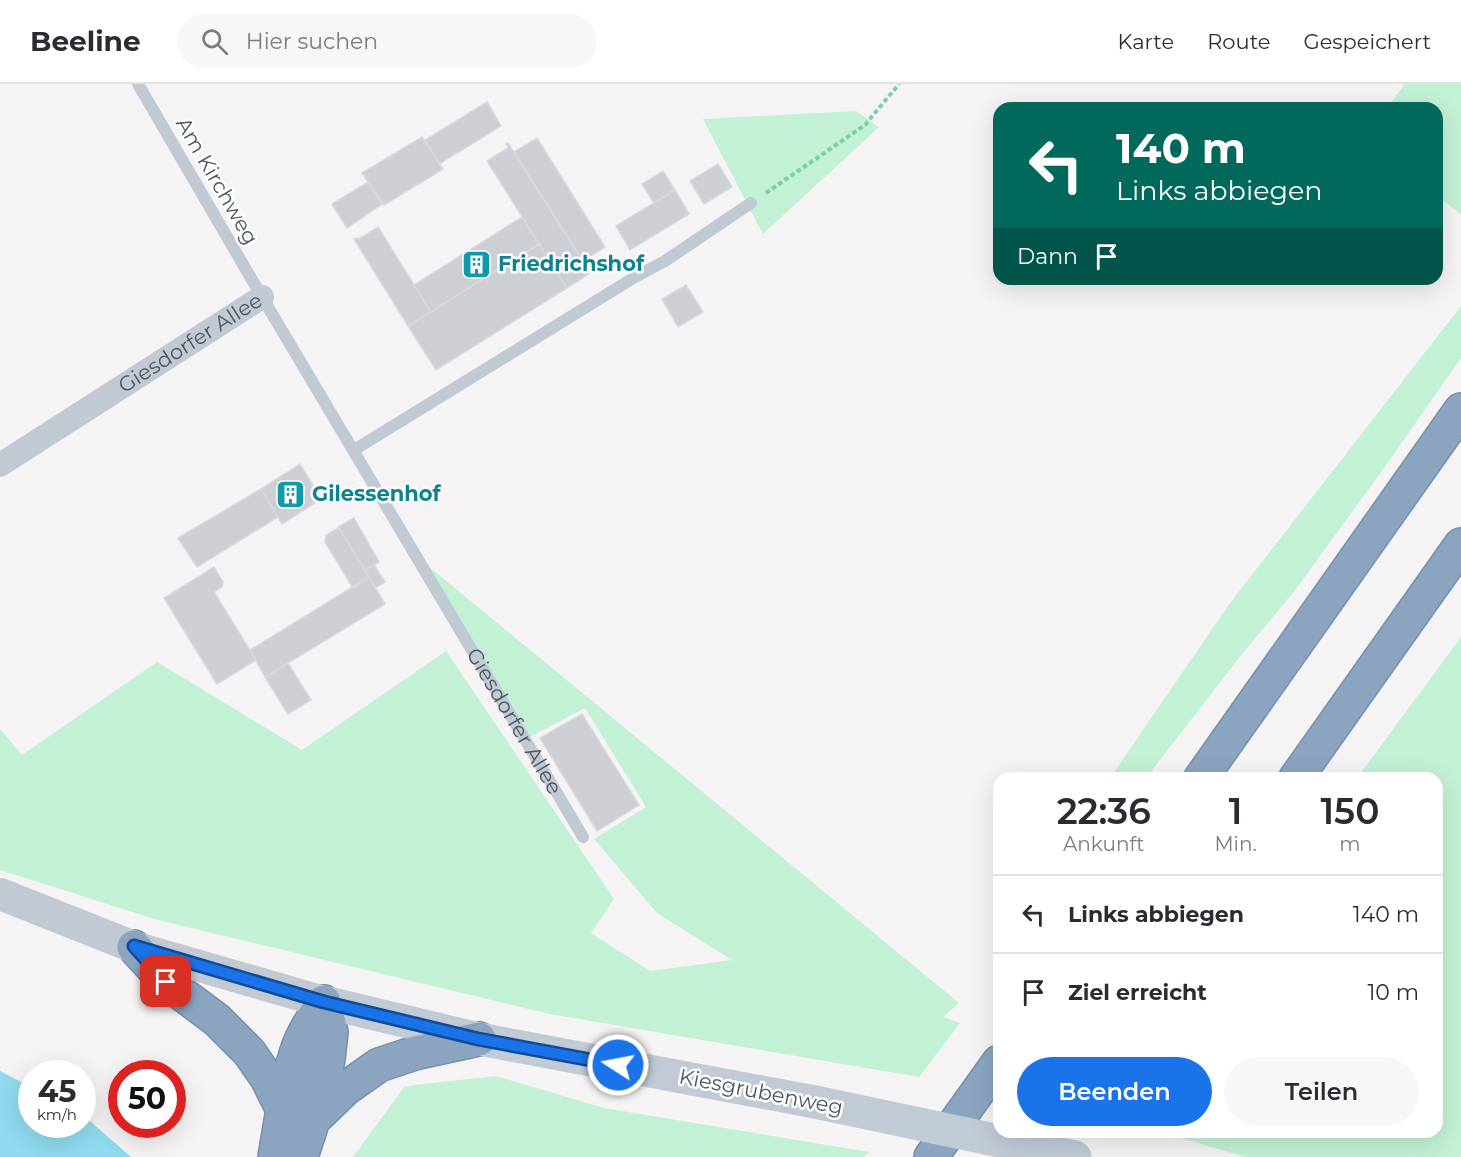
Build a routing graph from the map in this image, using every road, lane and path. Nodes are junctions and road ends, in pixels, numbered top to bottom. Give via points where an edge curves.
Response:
1 (138, 84) edge
2 (899, 84) edge
3 (751, 203) joint
4 (262, 297) junction
5 (1461, 411) edge
6 (354, 450) junction
7 (0, 465) edge
8 (1461, 545) edge
9 (1461, 551) edge
10 (1437, 578) junction
11 (1205, 772) edge
12 (1300, 772) edge
13 (583, 837) dead end
14 (0, 894) edge
15 (134, 946) junction
16 (324, 1002) junction
17 (478, 1039) junction
18 (993, 1070) edge
19 (283, 1110) junction
20 (313, 1120) junction
21 (1042, 1138) edge
22 (275, 1157) edge
23 (301, 1157) edge
24 (931, 1157) edge
25 (1028, 1157) edge
26 (1075, 1157) edge

1 - 4 lane, Am Kirchweg
2 - 3 path via 865,124
3 - 6 lane via 665,261
4 - 6 lane, Giesdorfer Allee
4 - 7 street, Giesdorfer Allee
5 - 11 highway
6 - 13 lane, Giesdorfer Allee
8 - 10 highway
9 - 10 highway
10 - 12 highway
14 - 15 street, Kiesgrubenweg
15 - 16 street, Kiesgrubenweg
15 - 19 highway via 166,982 217,1020 249,1052
16 - 17 main road, Kiesgrubenweg
16 - 19 highway via 297,1051
16 - 20 highway via 331,1032
17 - 20 highway via 379,1065 345,1089
17 - 26 main road, Kiesgrubenweg, bridge via 815,1102
18 - 24 highway
19 - 22 highway
20 - 23 highway
21 - 25 highway

